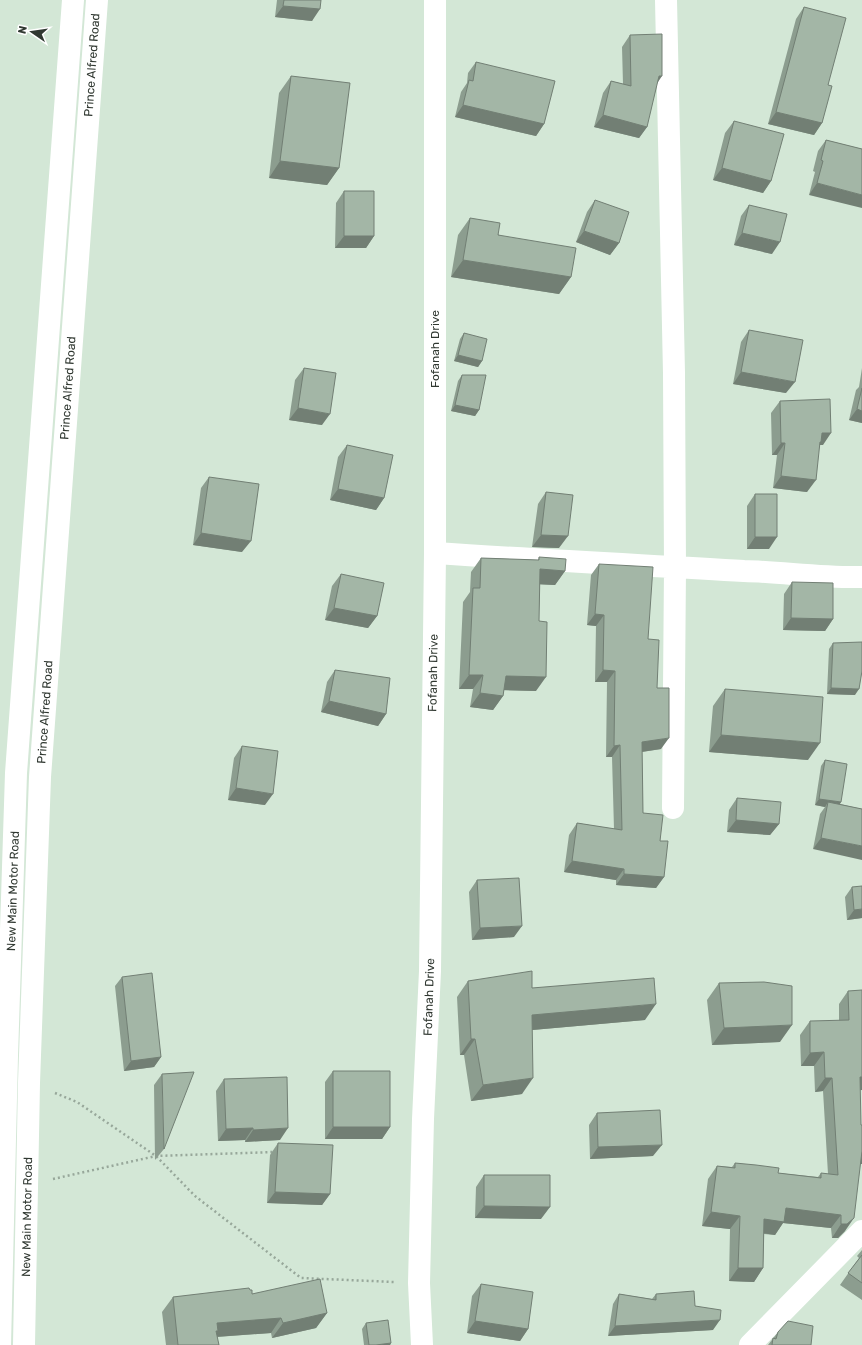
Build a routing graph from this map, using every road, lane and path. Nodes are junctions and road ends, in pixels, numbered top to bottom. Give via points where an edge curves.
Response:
1 (73, 0) edge
2 (97, 0) edge
3 (435, 0) edge
4 (666, 0) edge
5 (434, 553) junction
6 (675, 568) junction
7 (862, 577) edge
8 (16, 774) joint
9 (40, 777) joint
10 (673, 808) dead end
11 (4, 1056) edge
12 (28, 1083) junction
13 (274, 1152) dead end
14 (156, 1156) junction
15 (27, 1185) junction
16 (862, 1231) edge
17 (419, 1283) junction
18 (0, 1345) edge
19 (24, 1345) edge
20 (422, 1345) edge
21 (750, 1345) edge

1 - 8 main road, Prince Alfred Road
2 - 9 main road, Prince Alfred Road
3 - 5 main road, Fofanah Drive
4 - 6 main road via 674,373
5 - 6 main road
5 - 17 main road, Fofanah Drive via 430,971
6 - 7 main road via 745,570 839,578
6 - 10 main road
8 - 11 main road, New Main Motor Road
9 - 12 main road, New Main Motor Road
11 - 18 main road, New Main Motor Road
12 - 14 path via 77,1102
12 - 15 main road, New Main Motor Road
13 - 14 path
14 - 15 path
14 - 17 path via 195,1196 302,1278
15 - 19 main road, New Main Motor Road
16 - 21 main road
17 - 20 main road, Fofanah Drive

